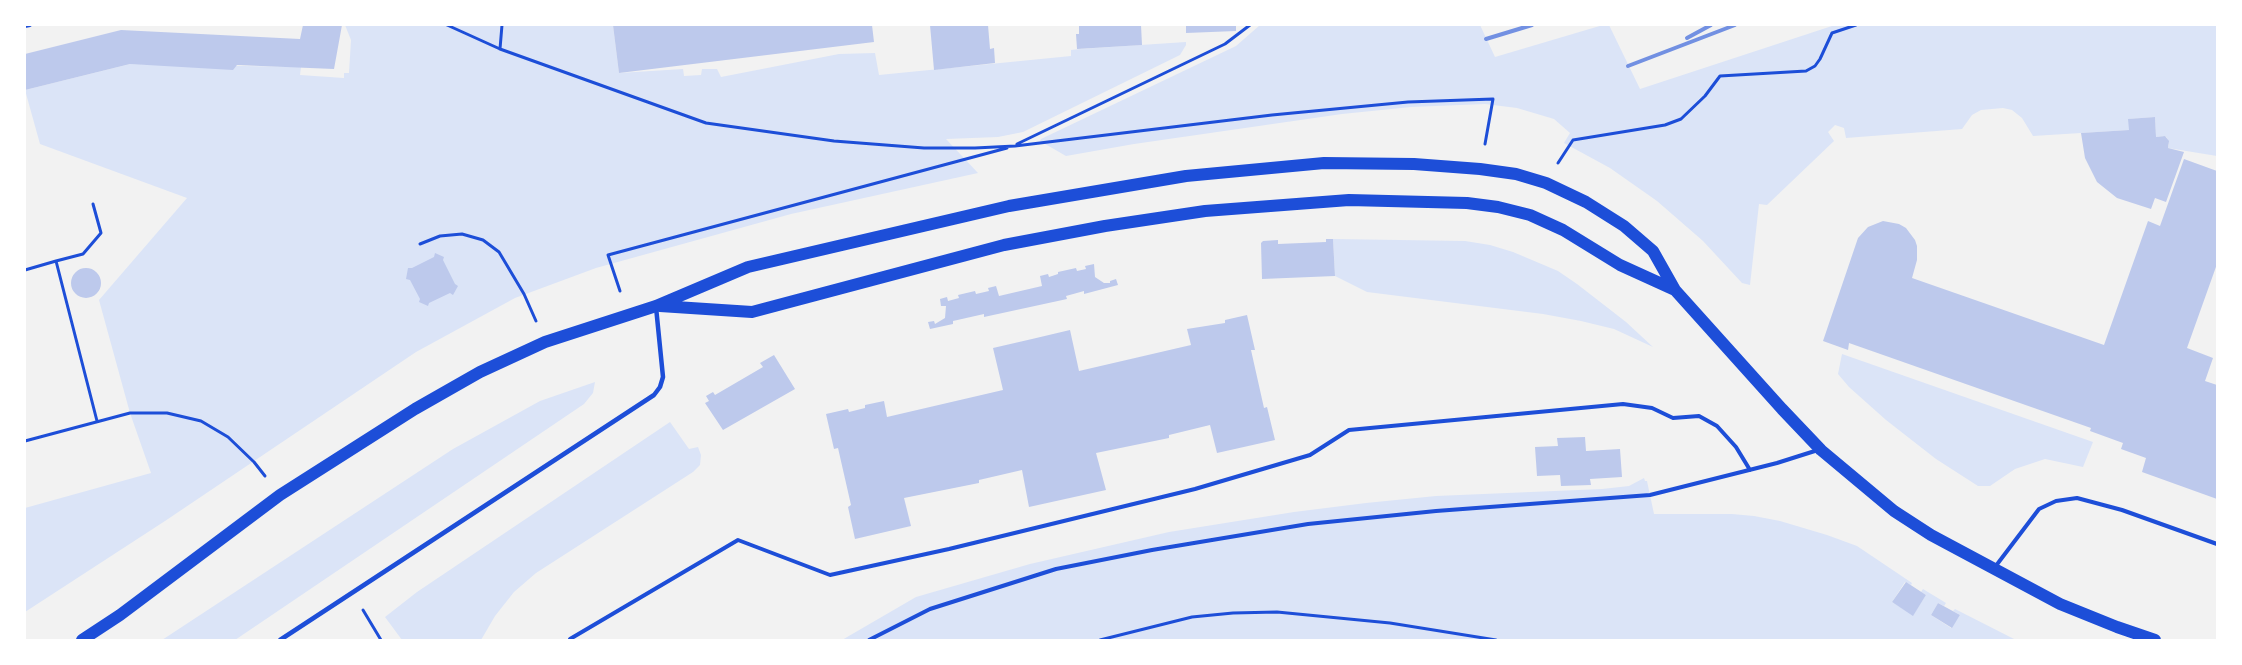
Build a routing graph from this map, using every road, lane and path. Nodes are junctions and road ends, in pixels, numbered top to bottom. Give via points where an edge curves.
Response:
1 (30, 25) edge
2 (447, 25) edge
3 (502, 25) edge
4 (1250, 25) edge
5 (1856, 25) edge
6 (25, 26) edge
7 (500, 49) junction
8 (1014, 146) junction
9 (1480, 169) junction
10 (1546, 183) junction
11 (93, 204) dead end
12 (420, 244) dead end
13 (56, 261) junction
14 (25, 270) edge
15 (1675, 290) junction
16 (656, 306) junction
17 (629, 314) junction
18 (545, 342) junction
19 (97, 421) junction
20 (25, 441) edge
21 (1820, 450) junction
22 (1750, 470) junction
23 (280, 495) junction
24 (2217, 544) edge
25 (1994, 569) junction
26 (352, 593) junction
27 (570, 639) dead end
28 (82, 640) edge
29 (280, 640) edge
30 (381, 640) edge
31 (869, 640) edge
32 (1100, 640) edge
33 (1496, 640) edge
34 (2154, 640) edge

1 - 6 lane
2 - 7 path
3 - 7 path
4 - 8 path via 1225,44
5 - 10 path via 1832,33 1820,59 1806,72 1720,76 1681,119 1666,125 1573,140
7 - 8 path via 706,123 834,141 924,148
8 - 9 path via 1272,115 1408,102 1493,99
8 - 17 path via 608,256
9 - 10 main road via 1516,174
9 - 16 main road via 1324,163 1186,176 1008,206 748,267
10 - 15 main road via 1586,202 1624,226 1653,251
11 - 13 path via 101,233 83,254
12 - 18 path via 440,236 462,234 482,240 499,252 524,294
13 - 14 path
13 - 19 path
15 - 16 main road via 1620,265 1563,230 1530,215 1467,203 1349,200 1205,212 1105,226 1004,245 752,312
15 - 21 main road
16 - 17 main road
16 - 26 street via 663,377 654,396
17 - 18 main road
18 - 23 main road via 480,372 415,409
19 - 20 path
19 - 23 path via 130,412 167,413 201,421 228,437 254,462
21 - 22 lane
21 - 25 main road via 1894,511
22 - 27 lane via 1736,447 1717,426 1698,416 1673,418 1652,408 1623,404 1349,430 1310,456 959,547 830,575 738,540
22 - 31 lane via 1650,495 1308,524 1152,550 1056,569 989,589 930,609
23 - 28 main road
24 - 25 lane via 2122,510 2077,498 2056,501 2039,509
25 - 34 main road via 2060,604
26 - 29 street
26 - 30 path
32 - 33 path via 1192,617 1277,612 1390,623

